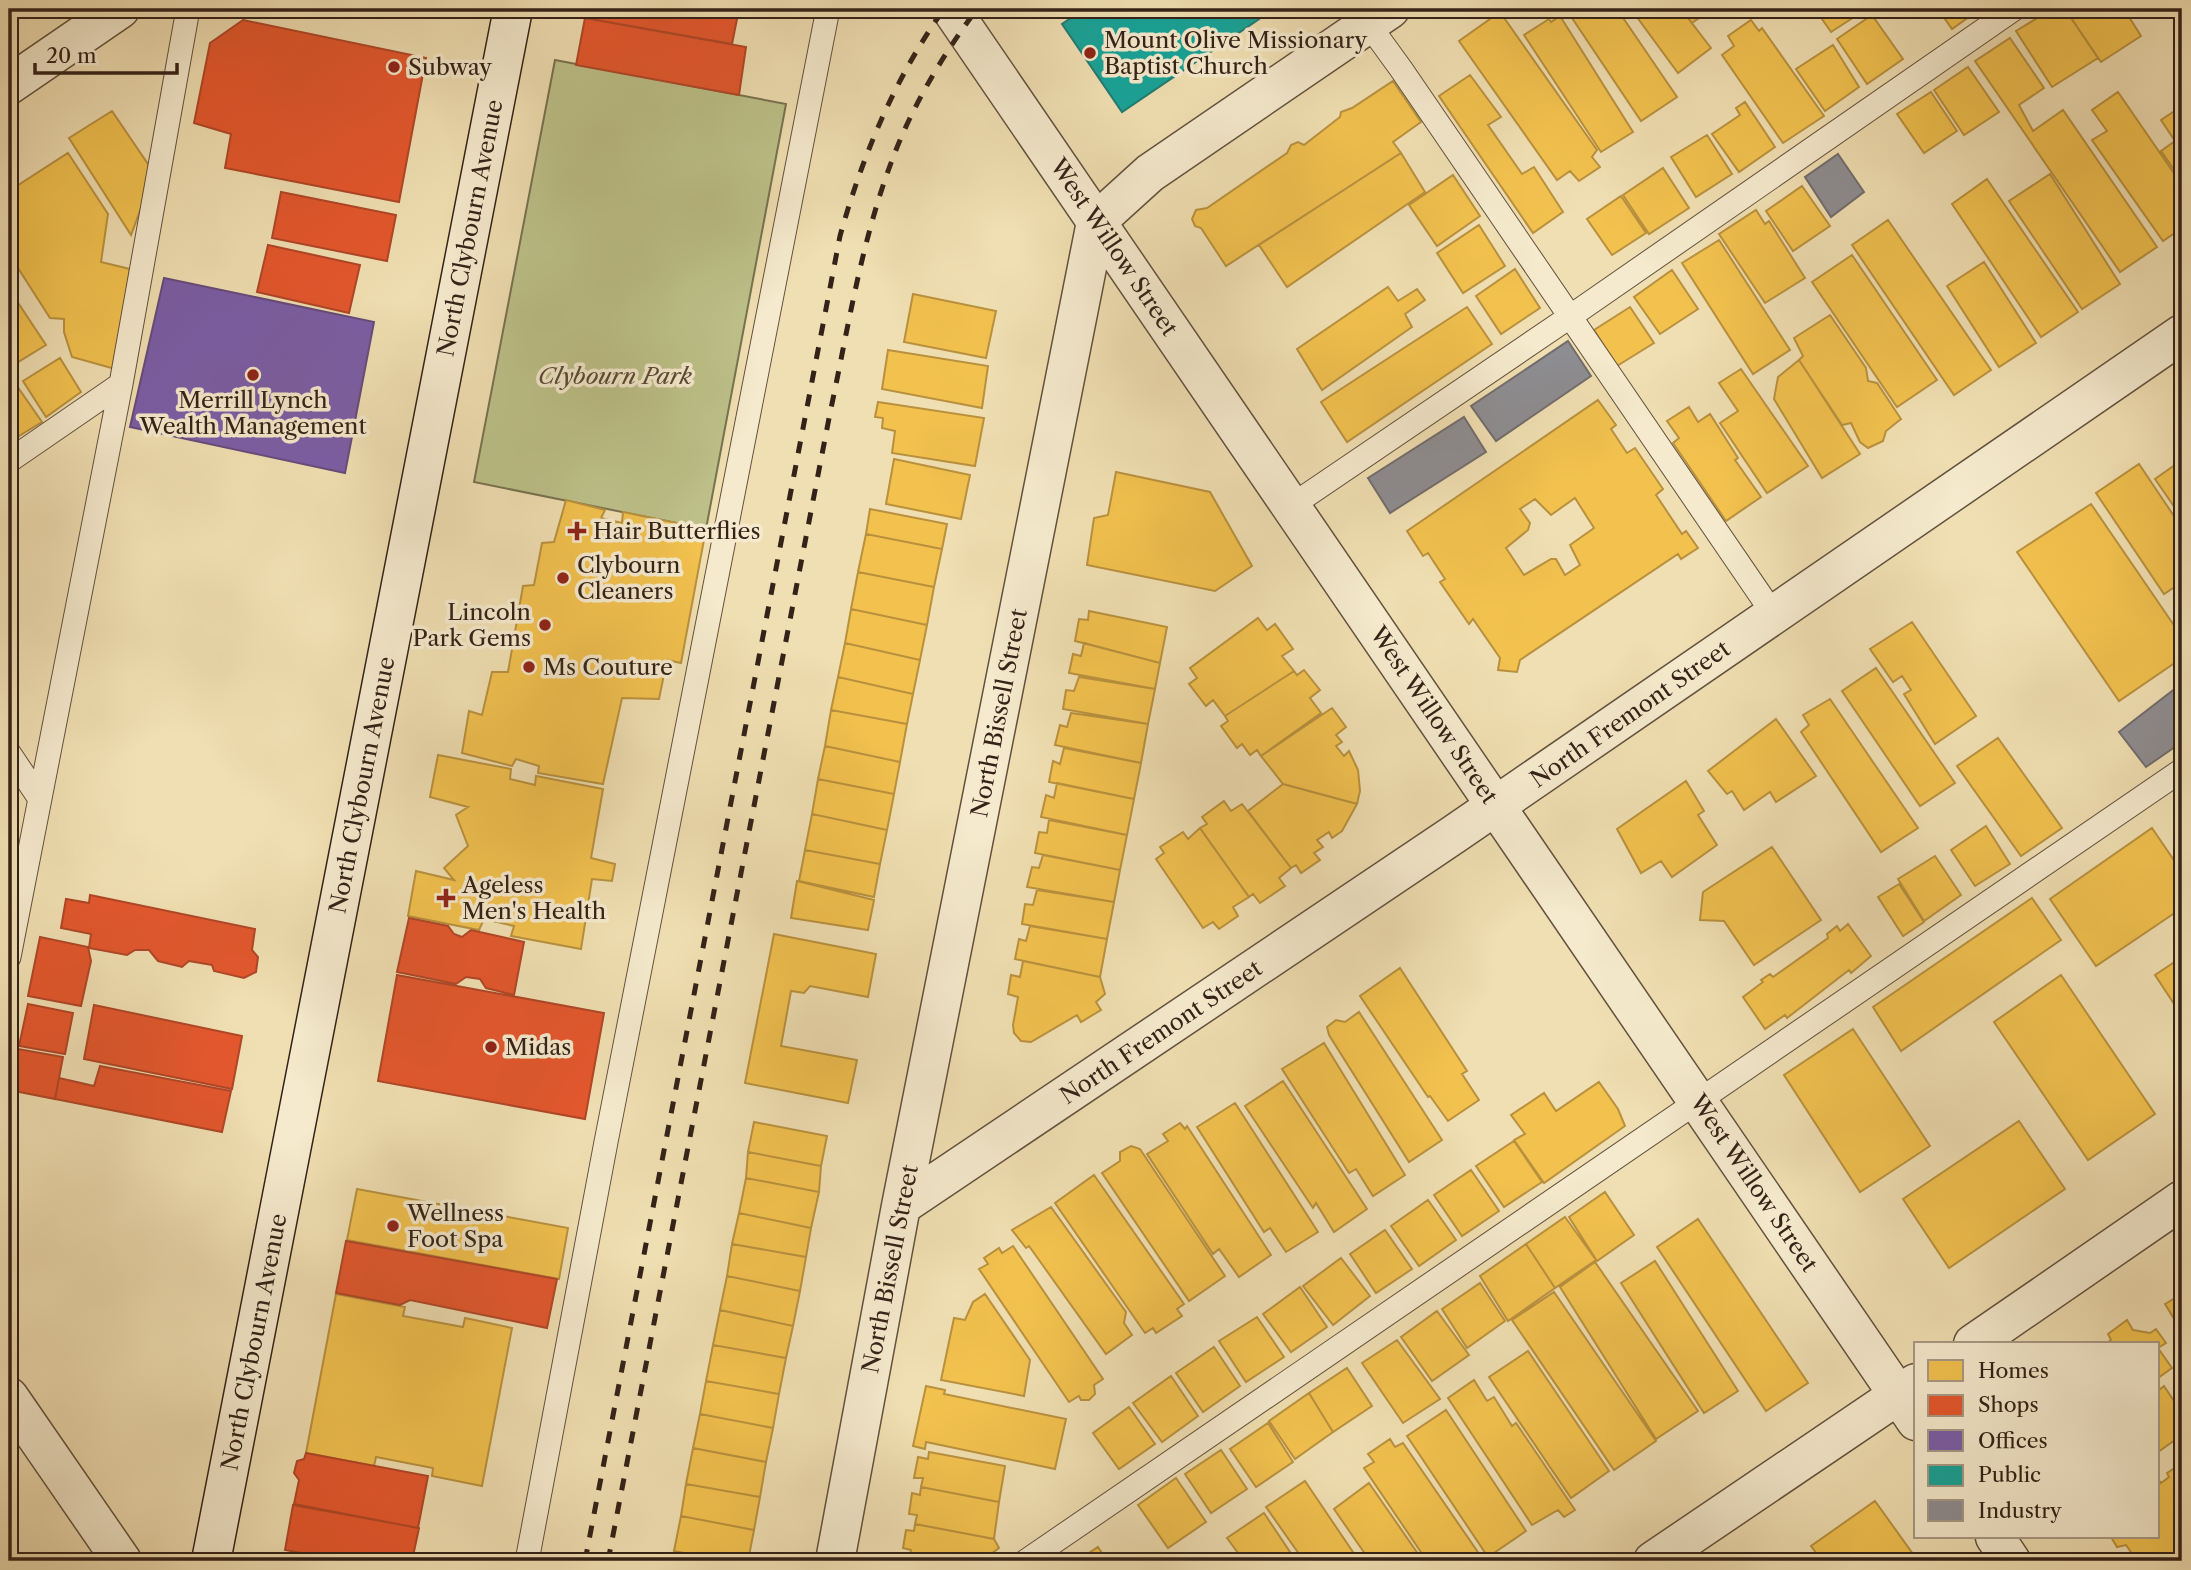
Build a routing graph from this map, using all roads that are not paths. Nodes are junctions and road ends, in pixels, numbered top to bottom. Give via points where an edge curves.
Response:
1 (120, 9) edge
2 (188, 9) edge
3 (513, 9) edge
4 (828, 9) edge
5 (951, 9) edge
6 (2014, 9) edge
7 (1371, 14) edge
8 (9, 85) edge
9 (1096, 222) junction
10 (1572, 316) junction
11 (2182, 334) edge
12 (121, 384) junction
13 (9, 461) edge
14 (1291, 506) junction
15 (1774, 615) junction
16 (9, 753) edge
17 (2182, 770) edge
18 (40, 799) junction
19 (1496, 806) junction
20 (9, 957) edge
21 (1699, 1103) junction
22 (2182, 1200) edge
23 (901, 1206) junction
24 (1976, 1342) edge
25 (9, 1397) edge
26 (1910, 1400) edge
27 (1996, 1538) edge
28 (122, 1561) edge
29 (211, 1561) edge
30 (527, 1561) edge
31 (835, 1561) edge
32 (1026, 1561) edge
33 (1653, 1561) edge
34 (2011, 1561) edge

1 - 8 street
2 - 12 lane
3 - 29 street, North Clybourn Avenue
4 - 30 lane
5 - 9 street, West Willow Street
6 - 10 lane
7 - 9 street via 1150,173
7 - 10 lane
9 - 14 street, West Willow Street
9 - 23 street, North Bissell Street
10 - 14 lane
10 - 15 lane
11 - 15 street, North Fremont Street
12 - 13 lane
12 - 18 lane
14 - 19 street, West Willow Street
15 - 19 street, North Fremont Street
16 - 18 lane
17 - 21 lane
18 - 20 lane
19 - 21 street, West Willow Street
19 - 23 street, North Fremont Street
21 - 26 street, West Willow Street
21 - 32 lane
22 - 24 street
23 - 31 street, North Bissell Street
25 - 28 street
26 - 33 street
27 - 34 street

